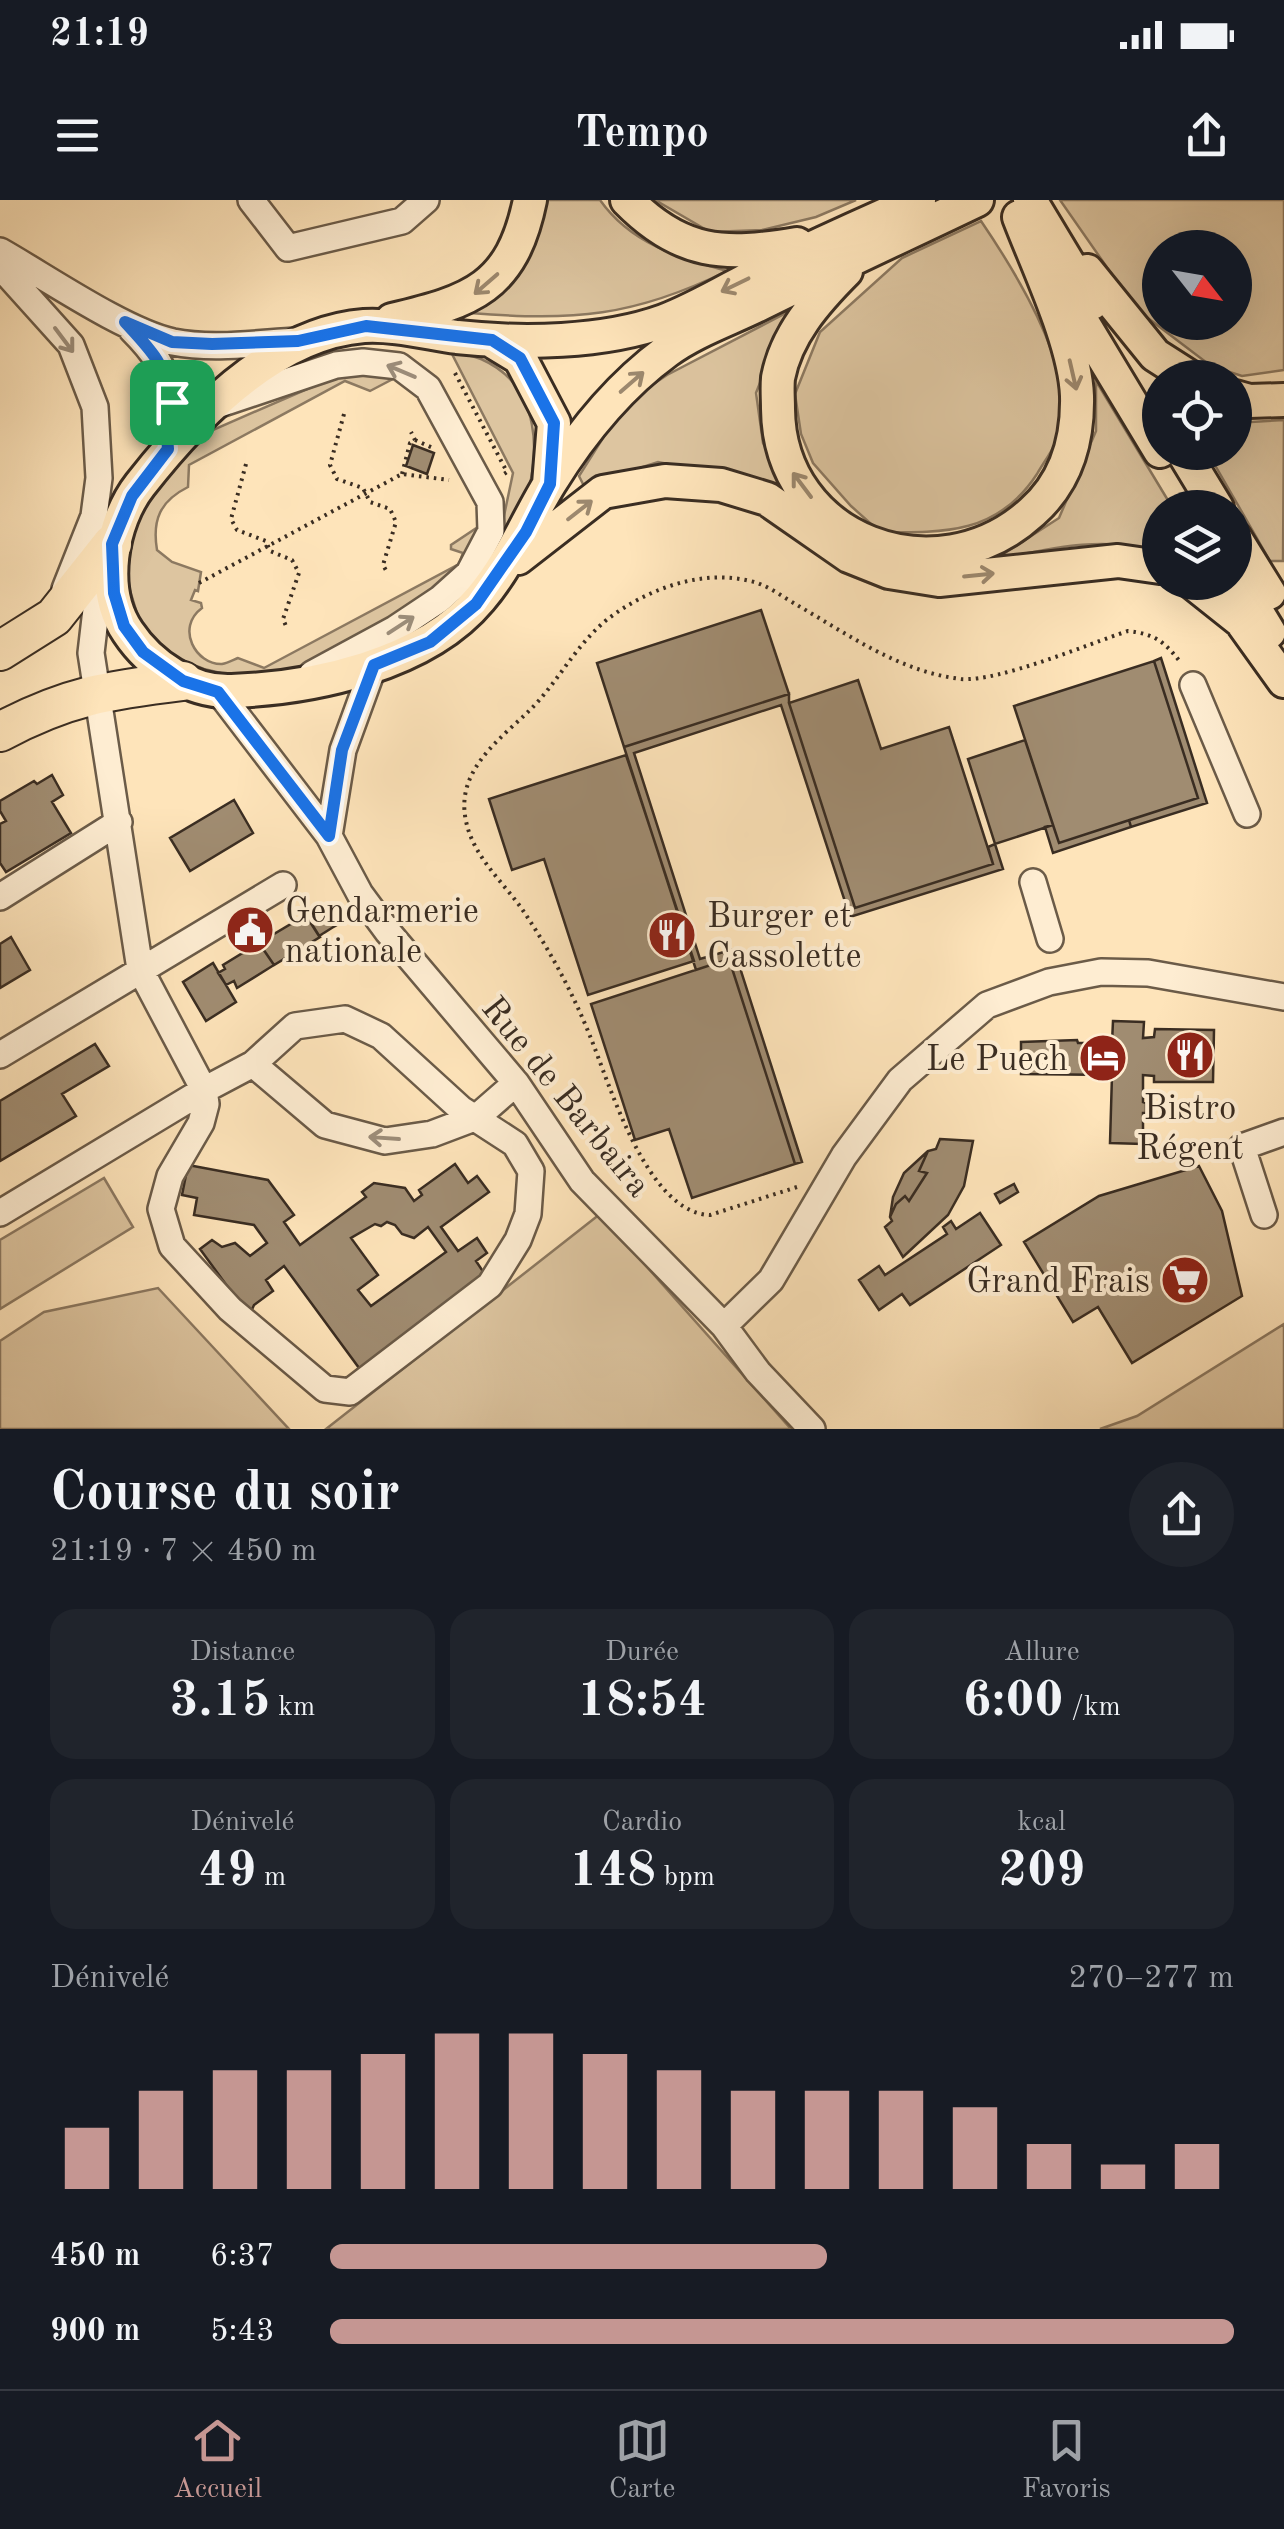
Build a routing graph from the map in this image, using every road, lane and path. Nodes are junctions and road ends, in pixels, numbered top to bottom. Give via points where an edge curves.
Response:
1 (252, 200) edge
2 (426, 200) edge
3 (530, 200) edge
4 (627, 200) edge
5 (977, 200) edge
6 (1023, 206) edge
7 (928, 210) edge
8 (831, 238) junction
9 (871, 249) junction
10 (0, 251) edge
11 (0, 266) edge
12 (125, 322) junction
13 (366, 326) junction
14 (492, 340) junction
15 (298, 341) junction
16 (1163, 360) edge
17 (455, 374) dead end
18 (1142, 387) edge
19 (1284, 400) edge
20 (1252, 401) edge
21 (208, 407) junction
22 (344, 414) dead end
23 (1142, 420) edge
24 (411, 432) dead end
25 (414, 440) junction
26 (168, 449) junction
27 (438, 450) dead end
28 (246, 464) dead end
29 (402, 474) junction
30 (550, 484) junction
31 (483, 485) junction
32 (366, 494) junction
33 (112, 544) junction
34 (268, 546) junction
35 (1142, 564) edge
36 (1252, 566) edge
37 (503, 570) junction
38 (387, 572) dead end
39 (199, 583) dead end
40 (1215, 600) edge
41 (1250, 600) edge
42 (54, 616) junction
43 (1284, 618) edge
44 (286, 626) dead end
45 (0, 651) edge
46 (1284, 657) edge
47 (374, 665) junction
48 (1284, 681) edge
49 (1194, 685) joint
50 (200, 686) junction
51 (285, 689) junction
52 (98, 692) junction
53 (0, 732) edge
54 (1247, 814) dead end
55 (119, 822) junction
56 (329, 836) junction
57 (1033, 882) dead end
58 (283, 885) dead end
59 (0, 897) edge
60 (1050, 939) dead end
61 (140, 969) junction
62 (1284, 980) edge
63 (1271, 996) edge
64 (0, 1055) edge
65 (254, 1064) junction
66 (516, 1083) junction
67 (204, 1090) junction
68 (477, 1117) junction
69 (1284, 1132) edge
70 (832, 1176) junction
71 (0, 1213) edge
72 (1264, 1215) dead end
73 (724, 1326) junction
74 (812, 1429) edge

1 - 2 street via 288,248 402,221
3 -> 13 main road via 508,263 480,292
4 - 8 main road via 678,239 716,251
5 - 7 main road
6 -> 9 main road via 1077,392 1072,453 1040,505 1018,525 966,550 909,555 854,536 826,515 788,467 778,426 778,378 795,331
6 - 16 main road
6 - 18 main road
6 - 23 main road
7 - 8 main road
7 - 9 main road
8 -> 14 main road via 663,321 581,338
30 -> 9 main road via 608,402 670,349
10 - 12 street
11 -> 42 street via 71,346 95,407 94,516
12 - 15 street via 172,342
12 - 26 street via 156,355 167,385
13 - 14 main road
13 - 15 main road
14 - 30 main road via 520,358 554,423
15 - 21 main road
17 - 31 path via 507,472
19 - 20 main road
21 - 26 main road
31 -> 21 street via 428,388 399,366 336,366
22 - 32 path via 330,466 337,479
24 - 25 path
25 - 27 path
25 - 29 path
26 - 33 main road via 132,496
28 - 34 path via 231,519
29 - 31 path via 436,476 474,491
29 - 32 path
30 - 37 main road
51 -> 31 street via 395,630 469,573 492,522
32 - 34 path
32 - 38 path via 390,509 396,522 383,564
33 - 42 highway
33 - 50 main road via 114,593 124,626 143,652
33 - 52 street via 91,653
34 - 39 path
34 - 44 path via 292,560 299,573
37 -> 35 main road via 603,492 665,481 721,485 767,499 850,556 889,572 939,580 1118,561
36 - 43 main road
37 - 47 main road via 476,604 430,642
40 - 48 main road via 1241,621
41 - 46 main road
42 - 45 highway
47 - 51 main road
47 - 56 street via 342,750
49 - 54 street
49 - 70 path via 1165,642 1128,631 996,676 964,679 920,670 753,581 722,578 675,583 607,620 572,654 535,706 484,753 463,803 466,825 476,850 552,956 638,1156 696,1214
50 - 51 main road
50 - 52 highway
50 - 56 street, Rue de Barbaira
52 - 53 highway via 40,710
52 - 55 street
55 - 59 street
55 - 61 street
56 - 66 street, Rue de Barbaira via 388,932
57 - 60 street
58 - 61 street
61 - 64 street
61 - 67 street
62 - 63 street
63 - 70 street via 1101,972 1048,982 987,1005 900,1080
65 - 67 street
68 -> 65 street via 384,1142 325,1125
65 - 68 street via 294,1026 346,1019 381,1036
66 - 68 street
66 - 73 street, Rue de Barbaira via 582,1181
67 - 68 street via 201,1123 170,1176 161,1209 172,1246 230,1309 325,1389 350,1392 490,1285 518,1240 528,1214 531,1171 515,1144
67 - 71 street
69 - 72 street via 1242,1148
70 - 73 street via 772,1280
73 - 74 street, Rue de Barbaira

